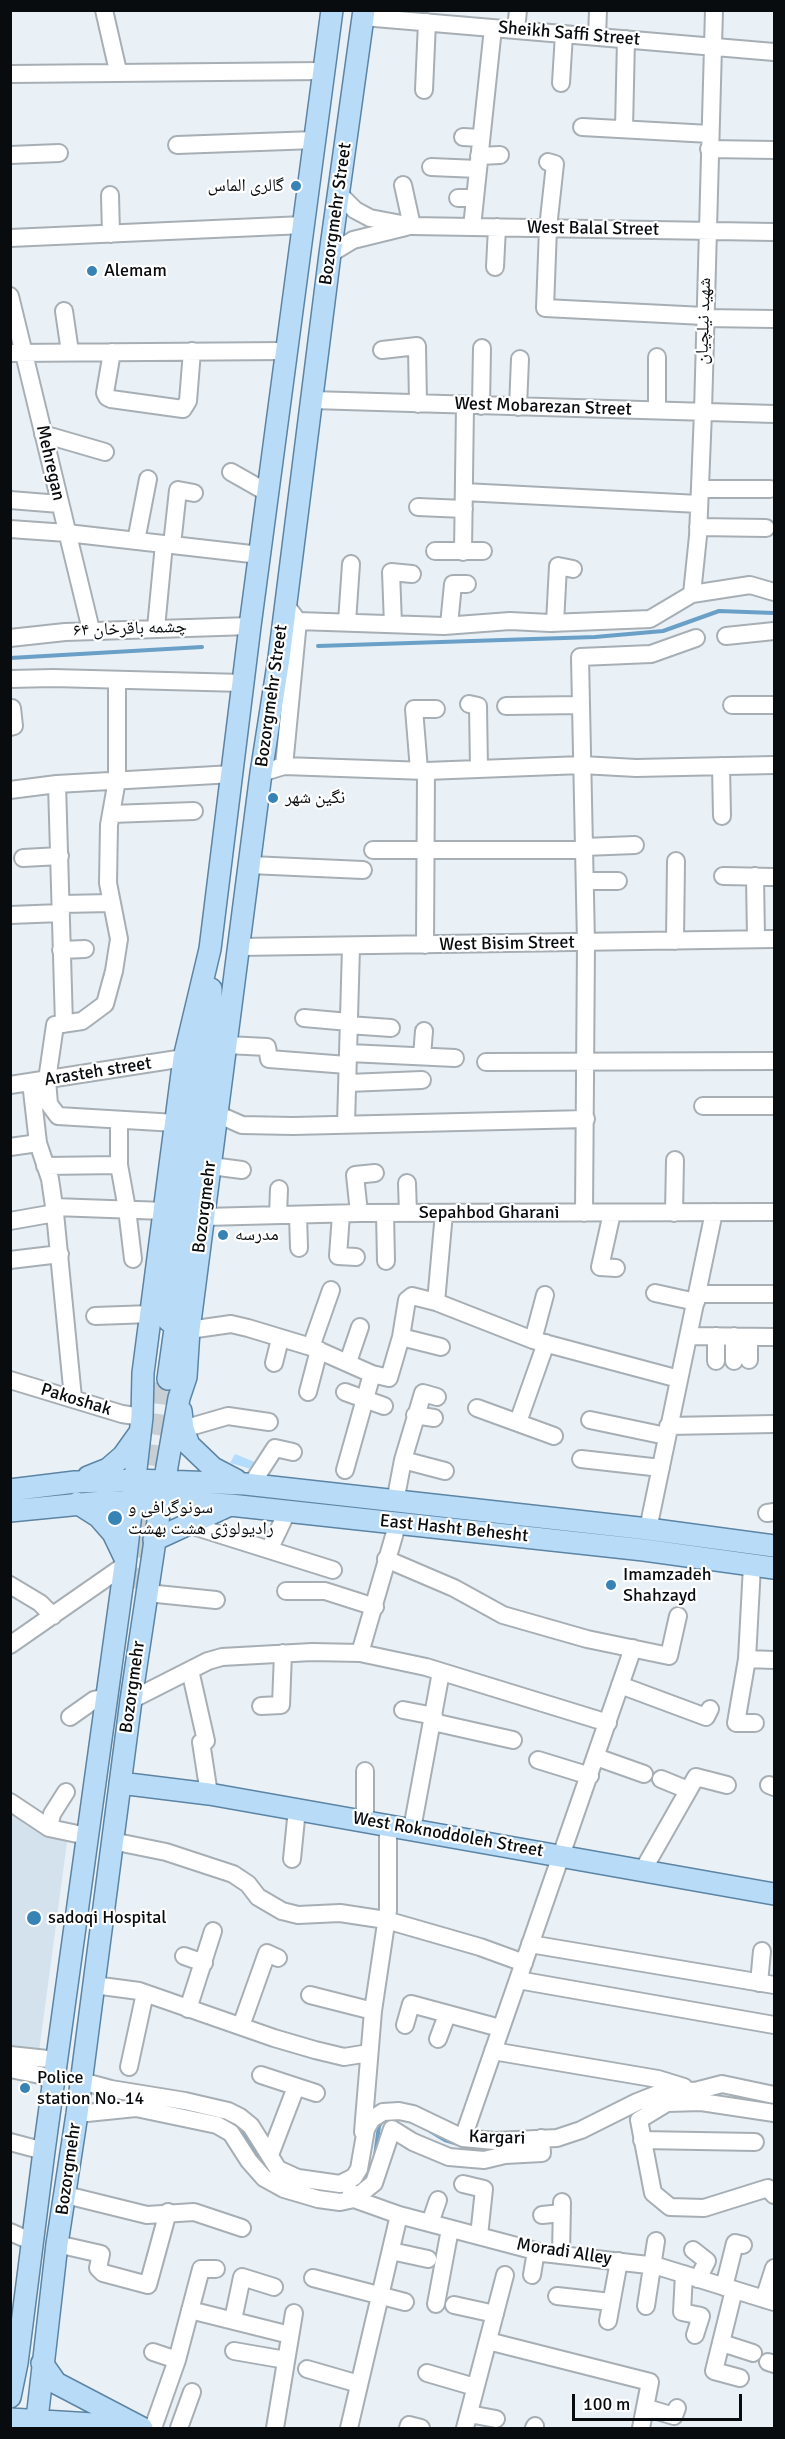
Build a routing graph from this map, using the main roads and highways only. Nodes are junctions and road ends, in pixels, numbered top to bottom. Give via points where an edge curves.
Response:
1 (332, 10) edge
2 (364, 14) edge
3 (239, 947) junction
4 (210, 949) junction
5 (164, 1377) junction
6 (179, 1398) junction
7 (141, 1425) junction
8 (134, 1479) junction
9 (165, 1479) junction
10 (248, 1485) junction
11 (10, 1490) edge
12 (76, 1493) junction
13 (132, 1501) junction
14 (160, 1501) junction
15 (230, 1505) junction
16 (10, 1511) edge
17 (397, 1512) junction
18 (154, 1540) junction
19 (774, 1546) edge
20 (126, 1562) junction
21 (774, 1568) edge
22 (120, 1783) junction
23 (86, 1844) junction
24 (112, 1848) junction
25 (774, 1894) edge
26 (42, 2363) junction
27 (13, 2365) edge
28 (10, 2397) edge
29 (10, 2419) edge
30 (37, 2424) edge
31 (126, 2428) edge
32 (142, 2428) edge

1 - 4 main road, Bozorgmehr Street
2 - 3 main road, Bozorgmehr Street
3 - 5 main road, Bozorgmehr Street via 221,1002
3 - 5 main road, Bozorgmehr via 189,1330
4 - 5 main road, Bozorgmehr Street via 211,1003
4 - 5 main road, Bozorgmehr via 184,1058 151,1314
5 - 6 main road, Bozorgmehr
5 - 7 main road, Bozorgmehr
6 - 9 main road, Bozorgmehr
6 - 10 main road via 189,1445 213,1468
7 - 8 main road, Bozorgmehr
7 - 12 main road via 123,1456
8 - 9 main road, East Hasht Behesht
8 - 12 main road, East Hasht Behesht
8 - 13 main road, Bozorgmehr
9 - 10 main road, East Hasht Behesht
9 - 14 main road, Bozorgmehr
10 - 17 main road, East Hasht Behesht
11 - 12 main road
12 - 13 main road, East Hasht Behesht
12 - 16 main road
12 - 20 main road via 113,1533
13 - 14 main road, East Hasht Behesht
13 - 20 main road, Bozorgmehr
14 - 15 main road, East Hasht Behesht
14 - 18 main road, Bozorgmehr
15 - 17 main road, East Hasht Behesht
15 - 18 main road
17 - 19 main road, East Hasht Behesht via 648,1529
17 - 21 main road, East Hasht Behesht
18 - 22 main road, Bozorgmehr
20 - 23 main road, Bozorgmehr
22 - 24 main road, Bozorgmehr
22 - 25 main road, West Roknoddoleh Street via 412,1828
23 - 24 main road
23 - 27 main road, Bozorgmehr
24 - 26 main road, Bozorgmehr
26 - 30 main road, Bozorgmehr
26 - 32 main road via 56,2383
27 - 28 main road, Bozorgmehr
29 - 30 main road
30 - 31 main road

